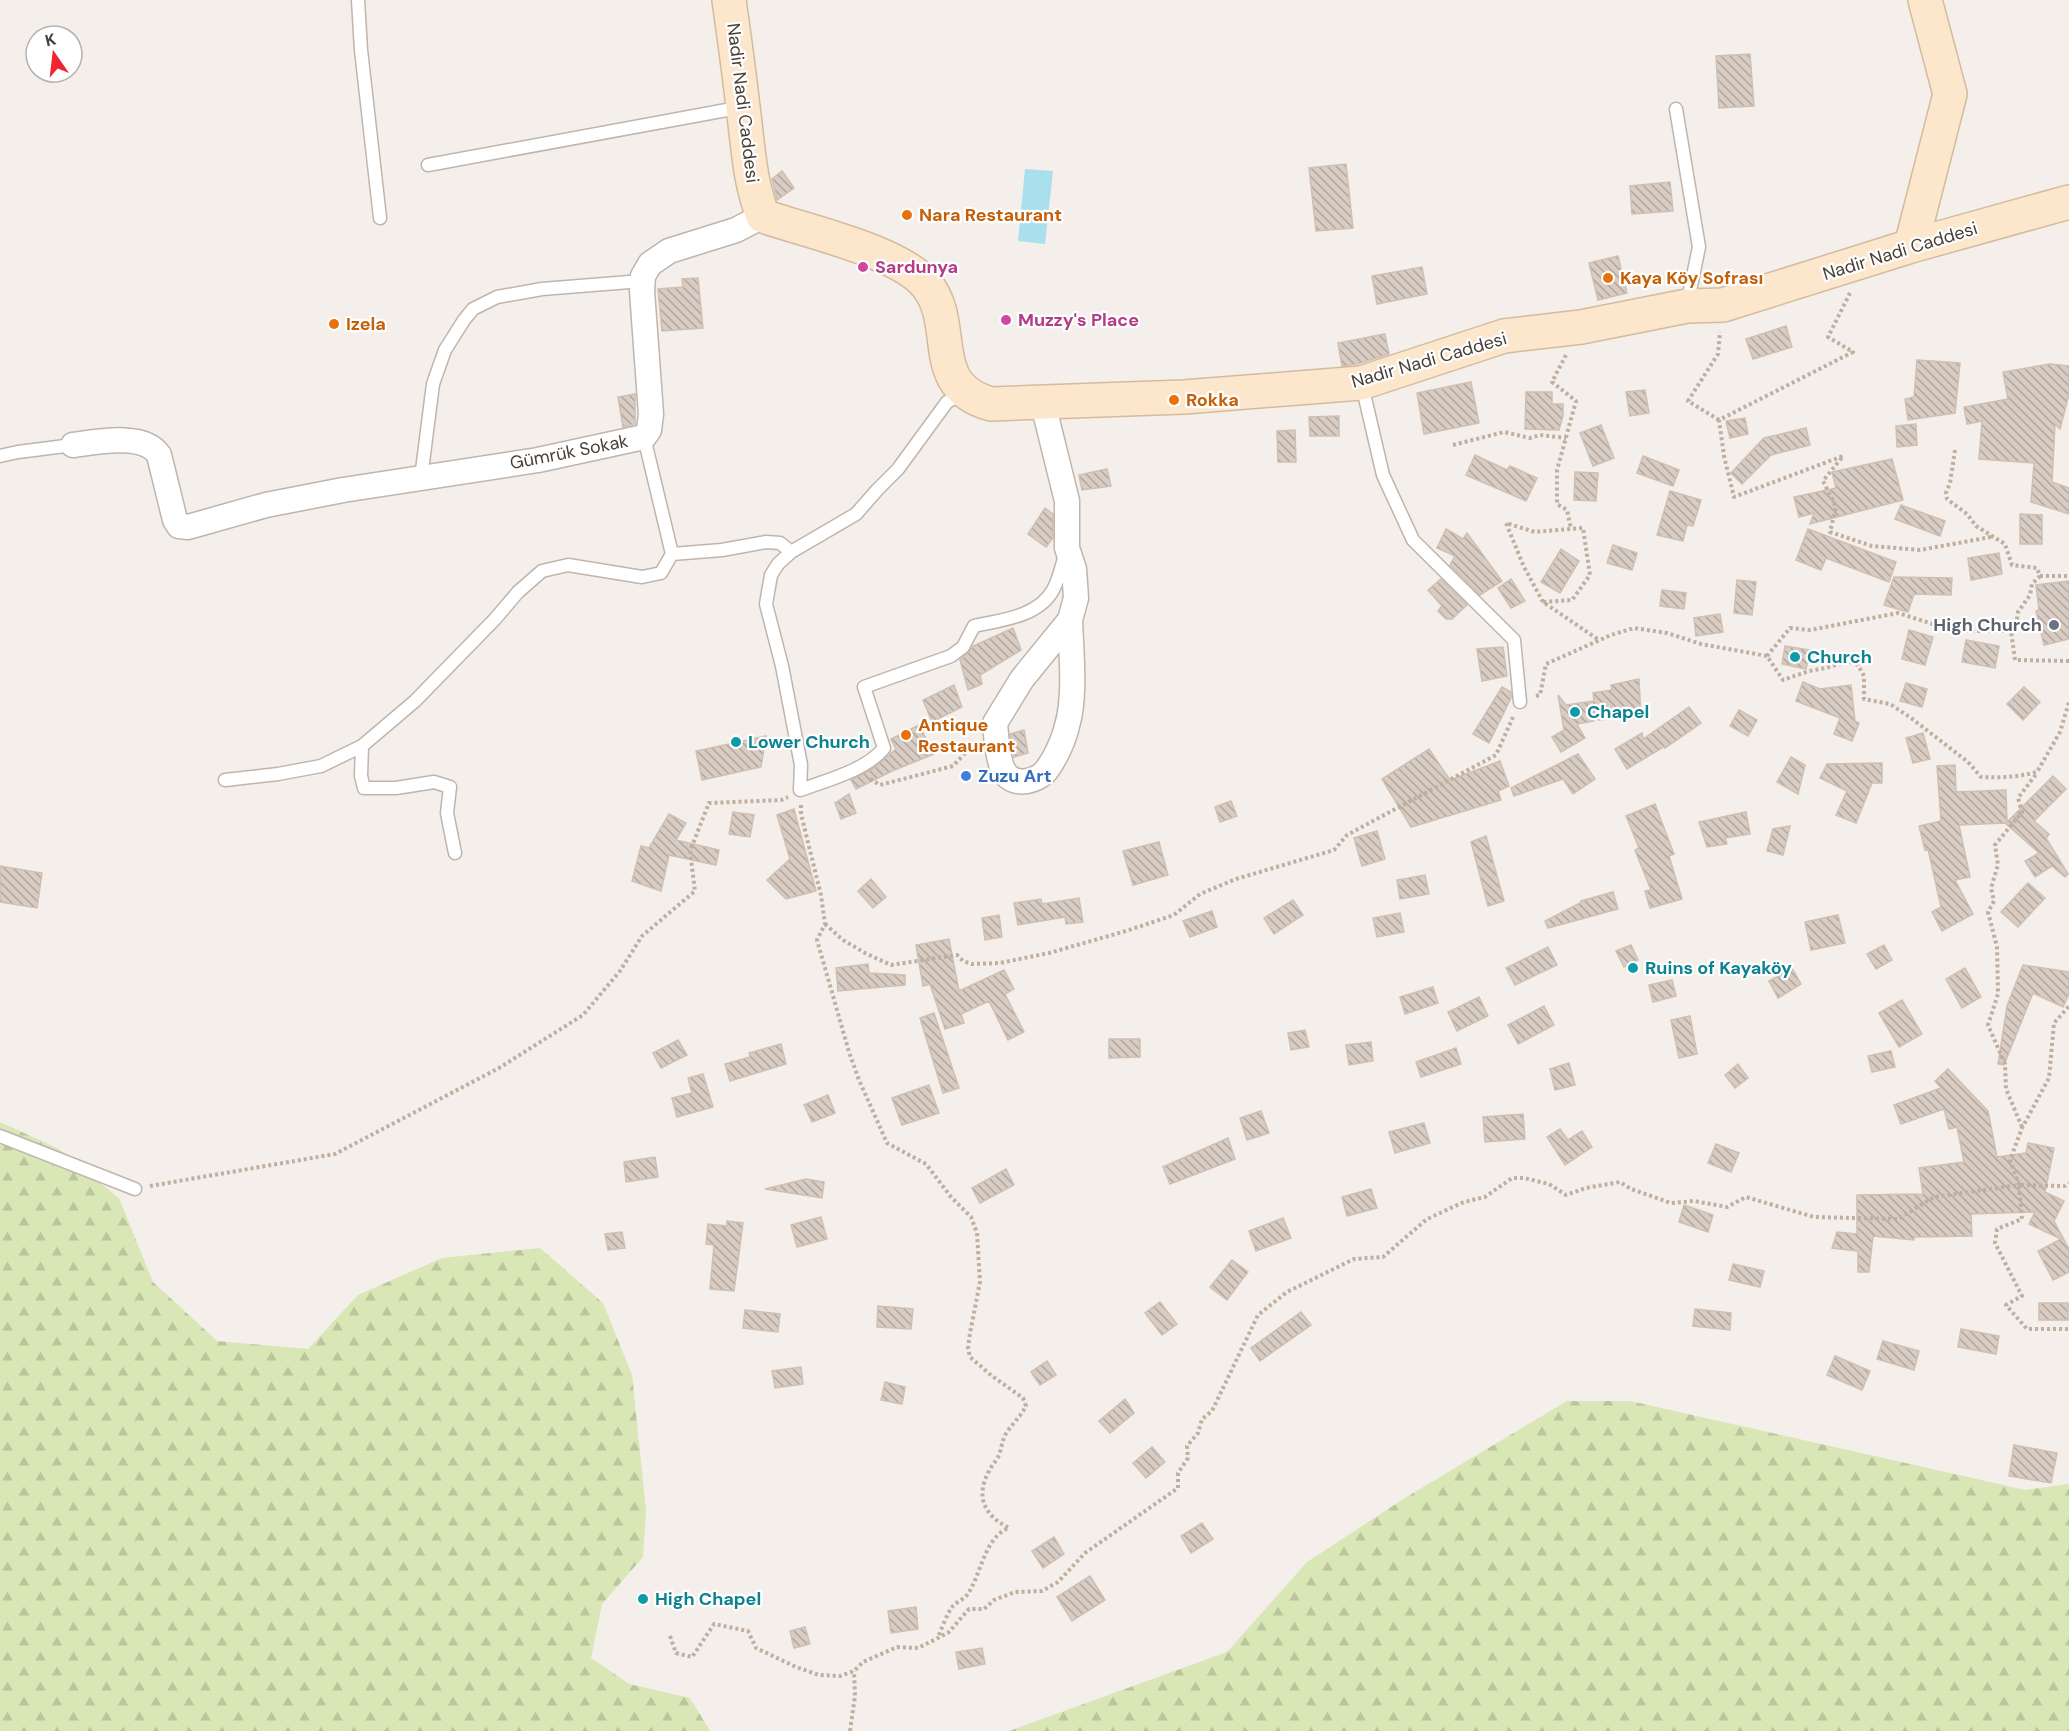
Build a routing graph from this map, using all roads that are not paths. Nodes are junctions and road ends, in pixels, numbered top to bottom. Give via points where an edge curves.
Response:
1 (358, 0) edge
2 (729, 0) edge
3 (1925, 0) edge
4 (744, 107) junction
5 (1676, 109) dead end
6 (428, 165) dead end
7 (2069, 202) edge
8 (763, 216) junction
9 (380, 218) dead end
10 (1911, 246) junction
11 (642, 281) junction
12 (1687, 306) junction
13 (1361, 383) junction
14 (965, 393) junction
15 (1043, 404) junction
16 (644, 437) junction
17 (73, 445) joint
18 (0, 456) edge
19 (421, 478) junction
20 (1067, 548) junction
21 (790, 552) junction
22 (672, 554) junction
23 (1070, 620) junction
24 (1520, 702) road end
25 (362, 746) junction
26 (225, 780) dead end
27 (455, 854) dead end
28 (0, 1136) edge
29 (135, 1189) road end

1 - 9 lane via 360,50
2 - 4 street, Nadir Nadi Caddesi
3 - 10 street via 1950,94
4 - 6 lane
4 - 8 street, Nadir Nadi Caddesi via 751,177
5 - 12 lane via 1700,247
7 - 10 street, Nadir Nadi Caddesi
8 - 11 street via 736,230 669,251 650,264
8 - 14 street via 857,246 916,275 934,296 948,362
10 - 12 street, Nadir Nadi Caddesi via 1724,305
11 - 16 street, Gümrük Sokak via 651,414
11 - 19 lane via 542,289 497,297 473,309 445,350 433,384
12 - 13 street, Nadir Nadi Caddesi via 1581,327 1504,336
13 - 15 street, Nadir Nadi Caddesi via 1184,398
13 - 24 lane via 1383,475 1413,540 1514,640
14 - 15 street, Nadir Nadi Caddesi via 992,404
14 - 21 lane via 947,402 898,469 856,514
15 - 20 street via 1067,501
16 - 19 street, Gümrük Sokak via 538,460
16 - 22 lane
17 - 18 lane
17 - 19 street, Gümrük Sokak via 116,440 154,447 179,526 199,525 266,505
20 - 21 lane via 1052,591 1039,605 1022,616 974,626 963,647 951,656 864,687 884,748 854,770 800,790 801,765 766,603 771,576
20 - 23 street via 1074,569 1076,598
21 - 22 lane via 780,543 766,542
22 - 25 lane via 661,573 642,578 568,565 542,571 415,701
23 - 23 street via 1022,679 995,723 1004,772 1011,779 1035,779 1048,770 1068,725
25 - 26 lane via 321,766
25 - 27 lane via 364,788 434,782 450,787 447,813
28 - 29 lane

